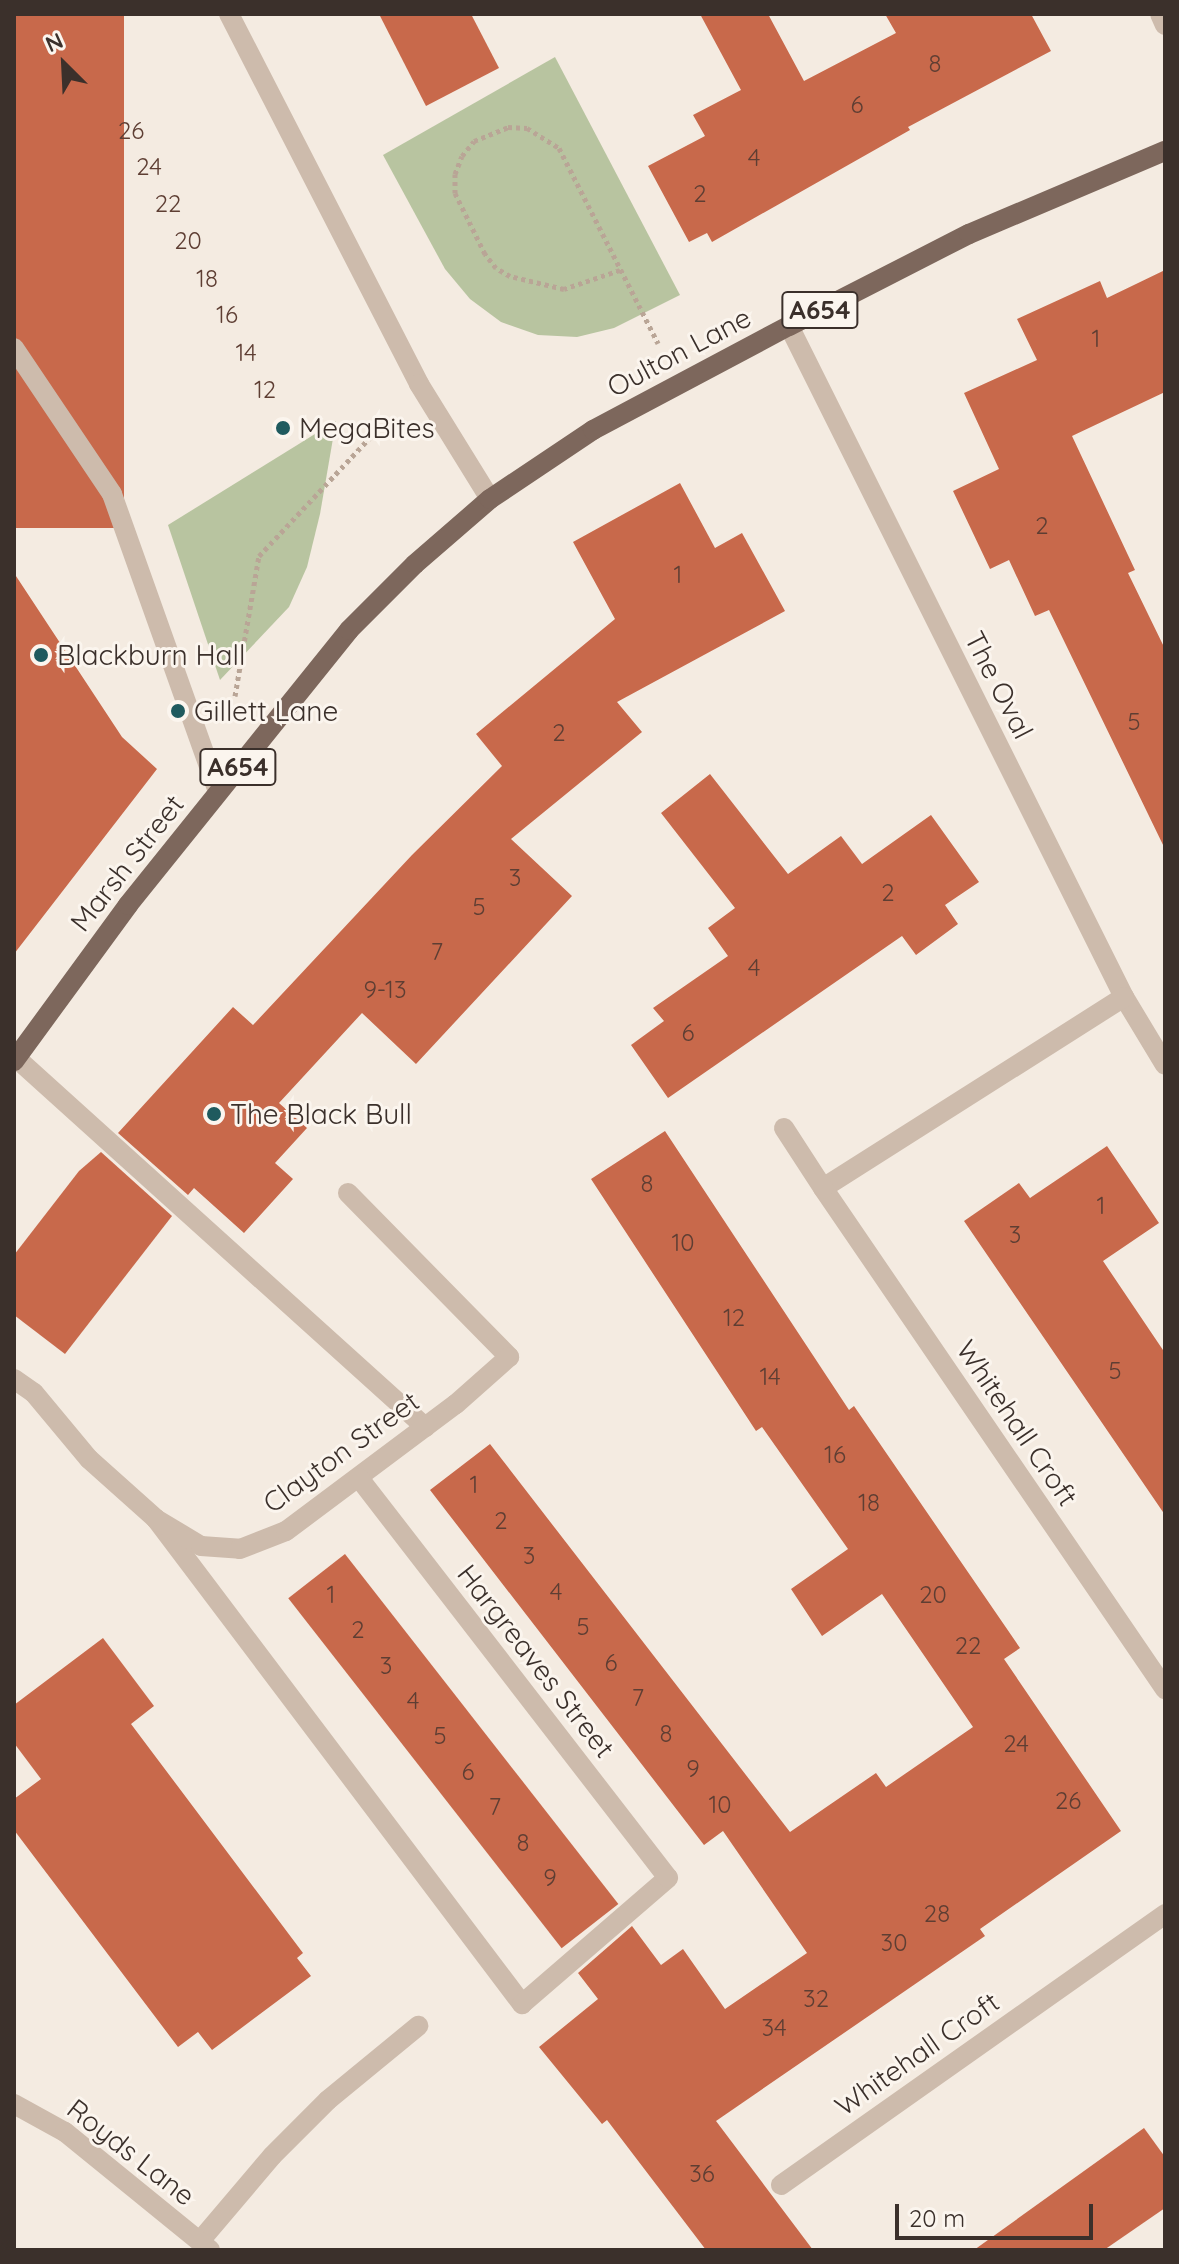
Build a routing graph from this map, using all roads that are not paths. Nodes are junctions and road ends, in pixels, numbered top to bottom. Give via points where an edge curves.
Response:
1 (229, 14) edge
2 (1160, 14) edge
3 (1165, 25) edge
4 (1165, 151) edge
5 (789, 326) junction
6 (14, 348) edge
7 (490, 499) junction
8 (218, 792) junction
9 (1124, 997) junction
10 (15, 1058) edge
11 (1165, 1065) edge
12 (784, 1128) dead end
13 (823, 1188) junction
14 (348, 1193) dead end
15 (14, 1379) edge
16 (425, 1427) junction
17 (359, 1478) junction
18 (156, 1519) junction
19 (1165, 1689) edge
20 (1165, 1914) edge
21 (418, 2026) dead end
22 (14, 2104) edge
23 (781, 2185) dead end
24 (205, 2246) edge

1 - 7 street via 419,384
2 - 3 street
4 - 5 main road, Oulton Lane / A654 via 969,234
5 - 7 main road, Oulton Lane / A654 via 593,430
5 - 9 street, The Oval
6 - 8 street via 112,494
7 - 8 main road, Marsh Street / A654 via 349,630
8 - 10 main road, Marsh Street / A654
9 - 11 street, The Oval
9 - 13 street
10 - 16 street
12 - 13 street, Whitehall Croft
13 - 19 street, Whitehall Croft
14 - 16 street, Clayton Street via 509,1357
15 - 18 street, Clayton Street via 34,1393 89,1459
16 - 17 street, Clayton Street
17 - 18 street, Clayton Street via 286,1531 240,1549 201,1546
17 - 18 street, Hargreaves Street via 668,1878 522,2004
20 - 23 street, Whitehall Croft
21 - 24 street via 328,2100 272,2156
22 - 24 street, Royds Lane via 65,2132

